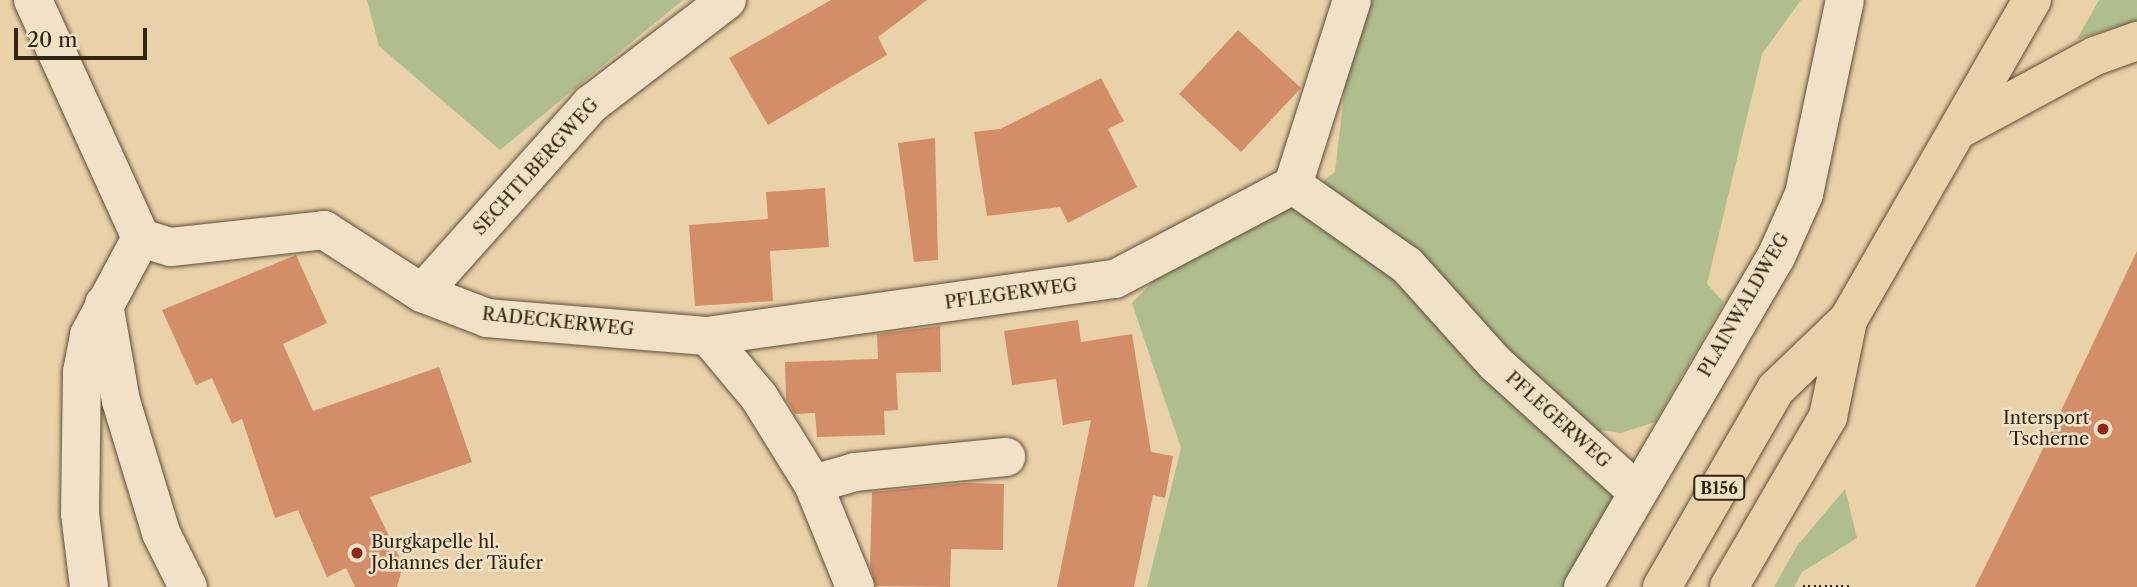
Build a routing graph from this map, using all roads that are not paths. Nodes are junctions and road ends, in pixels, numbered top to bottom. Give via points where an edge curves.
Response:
1 (33, 0) edge
2 (727, 0) edge
3 (1352, 0) edge
4 (1844, 0) edge
5 (2032, 0) edge
6 (2137, 41) edge
7 (1958, 131) junction
8 (1293, 185) junction
9 (141, 238) junction
10 (422, 293) junction
11 (104, 304) junction
12 (1848, 320) junction
13 (708, 336) junction
14 (1006, 457) dead end
15 (813, 484) junction
16 (1635, 490) junction
17 (89, 587) edge
18 (188, 587) edge
19 (855, 587) edge
20 (1583, 587) edge
21 (1662, 587) edge
22 (1729, 587) edge

1 - 9 street
2 - 10 street, SECHTLBERGWEG via 591,104
3 - 8 street
4 - 16 street, PLAINWALDWEG via 1804,194 1776,257
5 - 7 main road, B156
6 - 7 main road via 2095,57
7 - 12 main road, B156
8 - 13 street, PFLEGERWEG via 1115,279
8 - 16 street, PFLEGERWEG via 1407,265 1495,363
9 - 10 street, RADECKERWEG via 172,247 324,230
9 - 11 street
10 - 13 street, RADECKERWEG via 486,318
11 - 17 street via 89,335 77,425
11 - 18 street via 121,401 161,533
12 - 21 main road, B156 via 1776,389
12 - 22 main road, B156 via 1828,416
13 - 15 street via 759,397
14 - 15 street via 855,472
15 - 19 street
16 - 20 street, PLAINWALDWEG

